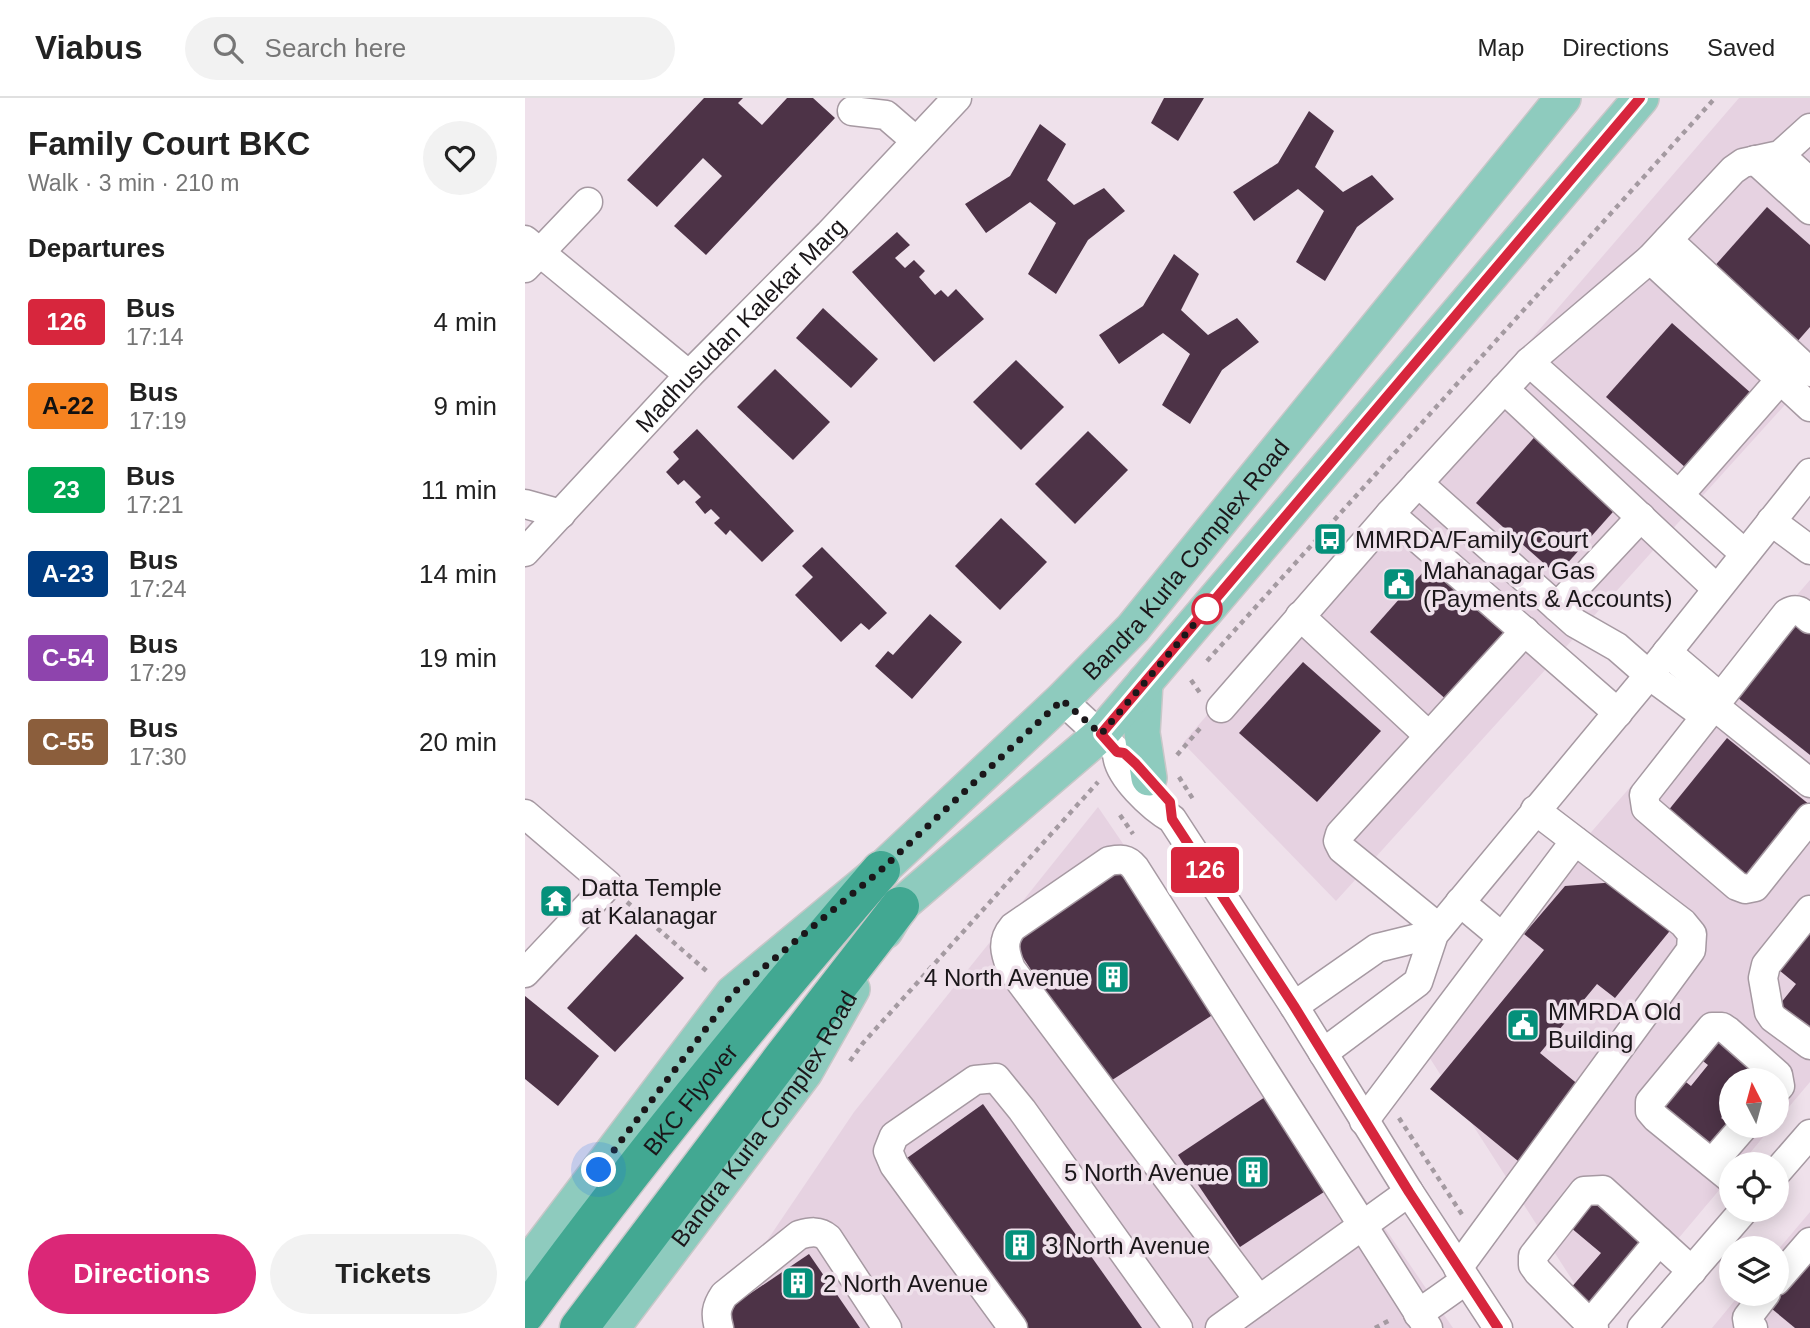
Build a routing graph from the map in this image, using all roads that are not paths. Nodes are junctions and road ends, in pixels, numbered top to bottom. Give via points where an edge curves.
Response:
1 (957, 98) edge
2 (1563, 98) edge
3 (1640, 98) edge
4 (852, 111) dead end
5 (1810, 128) edge
6 (916, 141) junction
7 (1768, 158) junction
8 (1810, 182) edge
9 (588, 202) dead end
10 (1810, 210) edge
11 (1659, 249) junction
12 (530, 254) edge
13 (1529, 362) junction
14 (1784, 371) edge
15 (689, 375) junction
16 (1503, 389) junction
17 (1810, 407) edge
18 (1810, 473) edge
19 (1418, 483) junction
20 (1681, 484) junction
21 (525, 504) edge
22 (561, 514) junction
23 (1390, 514) junction
24 (1641, 517) junction
25 (1771, 521) junction
26 (1810, 550) edge
27 (525, 552) edge
28 (1745, 554) junction
29 (1717, 589) junction
30 (1557, 607) junction
31 (1300, 616) junction
32 (1810, 619) edge
33 (1525, 632) junction
34 (1667, 652) junction
35 (1649, 675) junction
36 (1145, 682) junction
37 (1062, 700) junction
38 (1713, 706) junction
39 (1221, 708) dead end
40 (1618, 713) junction
41 (1429, 736) junction
42 (1112, 750) junction
43 (1149, 778) junction
44 (1810, 783) edge
45 (1535, 810) junction
46 (525, 814) edge
47 (1810, 818) edge
48 (1172, 819) junction
49 (1575, 841) junction
50 (881, 870) joint
51 (1460, 902) junction
52 (900, 905) junction
53 (1810, 910) edge
54 (1436, 931) junction
55 (1502, 937) junction
56 (525, 973) edge
57 (743, 1006) junction
58 (1294, 1006) junction
59 (1810, 1045) edge
60 (1323, 1053) junction
61 (1770, 1068) edge
62 (1364, 1121) junction
63 (1810, 1134) edge
64 (1789, 1158) edge
65 (1719, 1169) edge
66 (1409, 1192) junction
67 (1363, 1225) junction
68 (1659, 1241) junction
69 (1810, 1242) edge
70 (1719, 1254) edge
71 (1789, 1266) edge
72 (525, 1269) edge
73 (1692, 1271) junction
74 (1462, 1274) junction
75 (1259, 1300) junction
76 (1756, 1306) edge
77 (525, 1314) edge
78 (1423, 1321) edge
79 (1592, 1326) edge
80 (579, 1328) edge
81 (612, 1328) edge
82 (719, 1328) edge
83 (887, 1328) edge
84 (1013, 1328) edge
85 (1178, 1328) edge
86 (1220, 1328) edge
87 (1498, 1328) edge
88 (1642, 1328) edge
89 (1753, 1328) edge

1 - 6 street, Madhusudan Kalekar Marg
2 - 37 main road, Bandra Kurla Complex Road via 1133,628
3 - 36 main road, Bandra Kurla Complex Road
4 - 6 street via 886,116
5 - 7 street
6 - 15 street, Madhusudan Kalekar Marg
7 - 8 street
7 - 10 street
7 - 11 street via 1733,170
9 - 12 street
11 - 13 street
11 - 14 street
12 - 15 street
13 - 16 street
13 - 20 street
14 - 17 street
14 - 20 street
15 - 22 street, Madhusudan Kalekar Marg
16 - 19 street
16 - 24 street
18 - 25 street
19 - 23 street
19 - 30 street
20 - 28 street
21 - 22 street
22 - 27 street, Madhusudan Kalekar Marg
23 - 31 street
23 - 33 street
24 - 29 street
24 - 30 street
25 - 26 street
25 - 28 street
28 - 29 street
29 - 34 street
30 - 35 street
31 - 39 street
31 - 41 street
32 - 38 street via 1799,610 1787,613
33 - 40 street
33 - 41 street
34 - 35 street
34 - 38 street
35 - 38 street
35 - 40 street
36 - 42 main road, Bandra Kurla Complex Road
36 - 43 main road via 1142,733
37 - 42 street
37 - 50 main road, Bandra Kurla Complex Road
38 - 44 street
38 - 47 street via 1644,795 1646,808 1745,889 1755,887
40 - 45 street
41 - 54 street via 1338,841
42 - 43 street via 1124,753
42 - 48 street via 1155,809
42 - 52 main road, Bandra Kurla Complex Road
43 - 48 street via 1170,802
45 - 49 street
45 - 51 street
46 - 56 street via 608,885
48 - 58 street
49 - 55 street
49 - 74 street via 1683,923 1692,934 1692,950
50 - 57 highway, BKC Flyover
51 - 54 street
51 - 55 street
52 - 80 highway, BKC Flyover
52 - 81 main road, Bandra Kurla Complex Road via 805,1072
53 - 59 street via 1766,965 1763,978 1773,1018
54 - 58 street via 1377,948
54 - 60 street via 1418,982
55 - 62 street
57 - 72 main road
57 - 77 highway, BKC Flyover
58 - 60 street
60 - 62 street
61 - 65 street via 1728,1031 1712,1027 1650,1102 1656,1118
62 - 66 street
63 - 64 street
66 - 67 street
66 - 74 street
67 - 75 street
67 - 75 street via 1130,862 1109,860 1013,927 1006,935 1004,953 1011,969
67 - 78 street
68 - 73 street
68 - 79 street
68 - 79 street via 1603,1190 1584,1191 1533,1256 1538,1272
69 - 71 street
70 - 73 street
73 - 88 street
74 - 78 street
74 - 87 street
75 - 86 street
76 - 89 street via 1747,1318
82 - 83 street via 717,1305 724,1295 799,1235 811,1232 828,1238
84 - 85 street via 888,1151 894,1136 975,1080 996,1079 1005,1089

